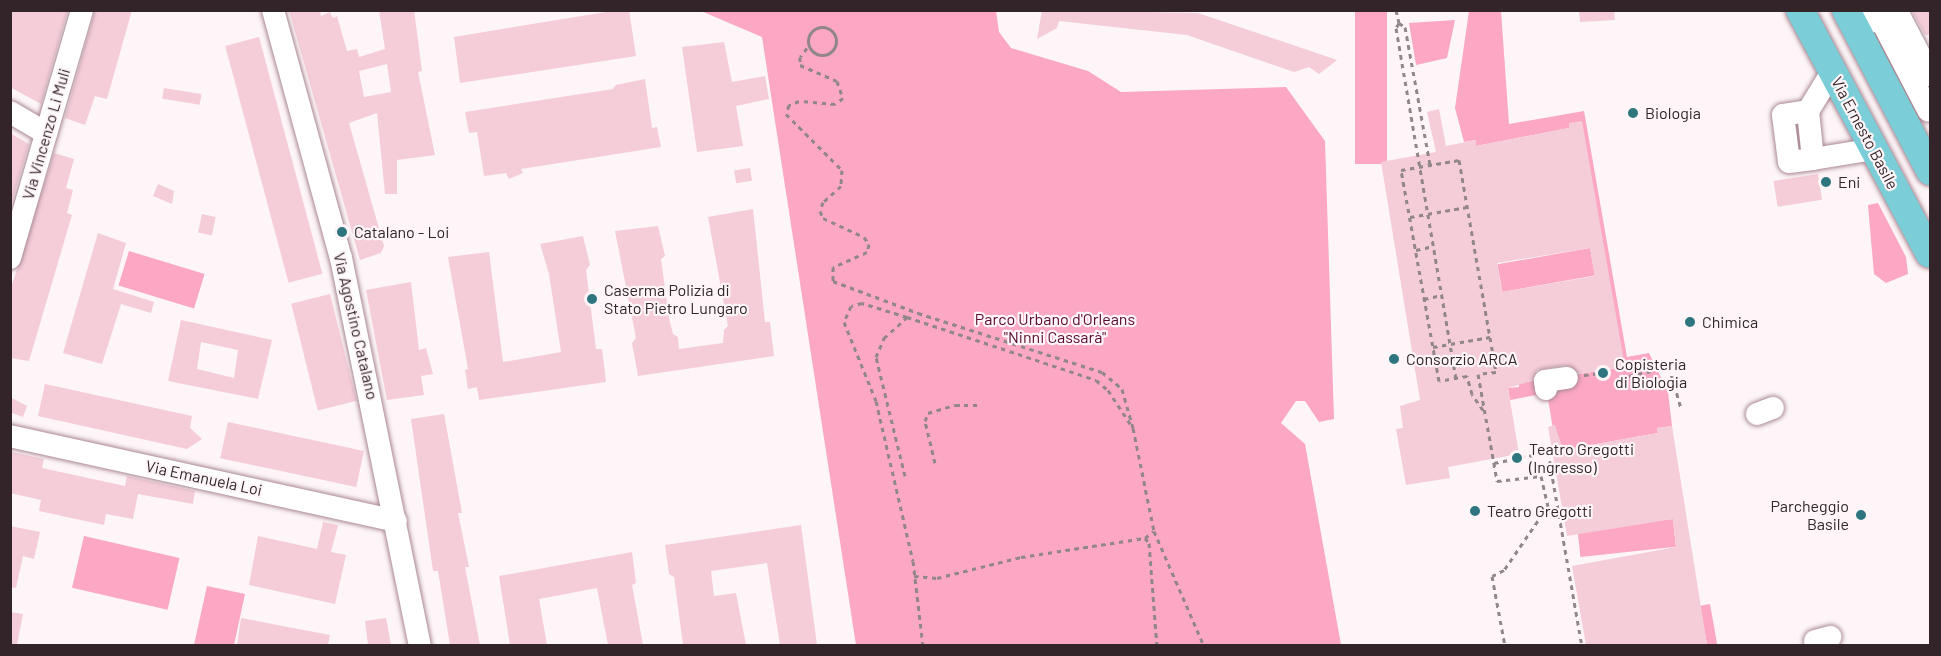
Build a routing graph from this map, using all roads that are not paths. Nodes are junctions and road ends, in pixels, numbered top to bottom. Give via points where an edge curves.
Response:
1 (82, 10) edge
2 (273, 10) edge
3 (1800, 10) edge
4 (1849, 17) edge
5 (1881, 20) junction
6 (1832, 72) junction
7 (1930, 75) edge
8 (1929, 108) edge
9 (10, 112) edge
10 (46, 133) junction
11 (1911, 135) junction
12 (1874, 148) junction
13 (1930, 171) edge
14 (1930, 254) edge
15 (10, 258) edge
16 (1567, 378) dead end
17 (1546, 389) dead end
18 (10, 436) edge
19 (396, 521) junction
20 (420, 645) edge

1 - 10 street, Via Vincenzo Li Muli
2 - 19 street, Via Agostino Catalano via 341,258
3 - 6 main road, Via Ernesto Basile
4 - 5 street
4 - 11 main road
5 - 7 street via 1901,19
5 - 8 street
6 - 12 main road, Via Ernesto Basile
6 - 12 street via 1808,111 1813,159
8 - 11 street
9 - 10 street
10 - 15 street, Via Vincenzo Li Muli
11 - 13 main road
12 - 14 main road, Via Ernesto Basile
16 - 17 street via 1545,381
18 - 19 street, Via Emanuela Loi
19 - 20 street, Via Agostino Catalano

